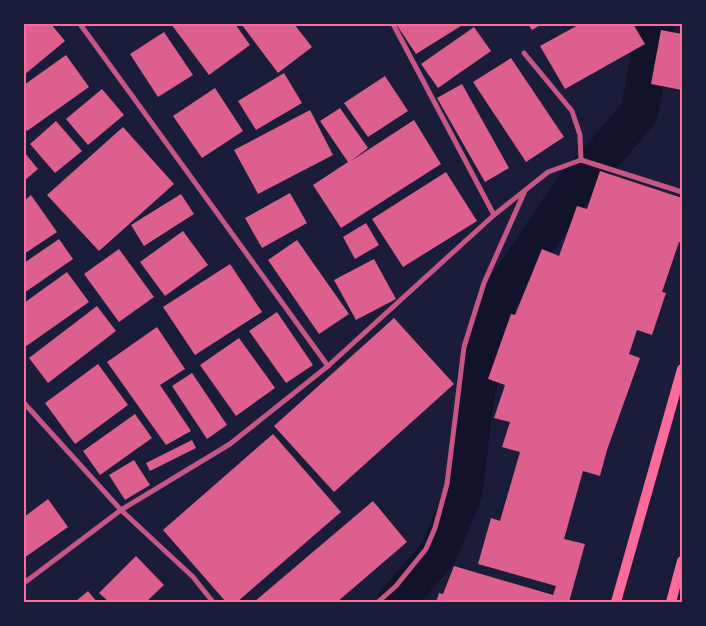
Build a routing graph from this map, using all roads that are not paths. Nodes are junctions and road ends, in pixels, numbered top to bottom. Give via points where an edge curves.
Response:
1 (80, 24) edge
2 (393, 24) edge
3 (524, 53) dead end
4 (580, 160) junction
5 (526, 190) junction
6 (682, 192) edge
7 (494, 215) junction
8 (328, 366) junction
9 (682, 369) edge
10 (24, 403) edge
11 (121, 510) junction
12 (682, 561) edge
13 (24, 583) edge
14 (213, 602) edge
15 (378, 602) edge
16 (616, 602) edge
17 (670, 602) edge

1 - 8 street
2 - 7 street
3 - 4 street via 572,111 580,135
4 - 5 street via 548,172
4 - 6 street
5 - 7 street
5 - 15 street via 484,283 464,347 447,484 435,528 426,549 396,586
7 - 8 street
8 - 11 street via 230,444
9 - 16 main road
10 - 11 street
11 - 13 street
11 - 14 street via 193,577
12 - 17 main road

